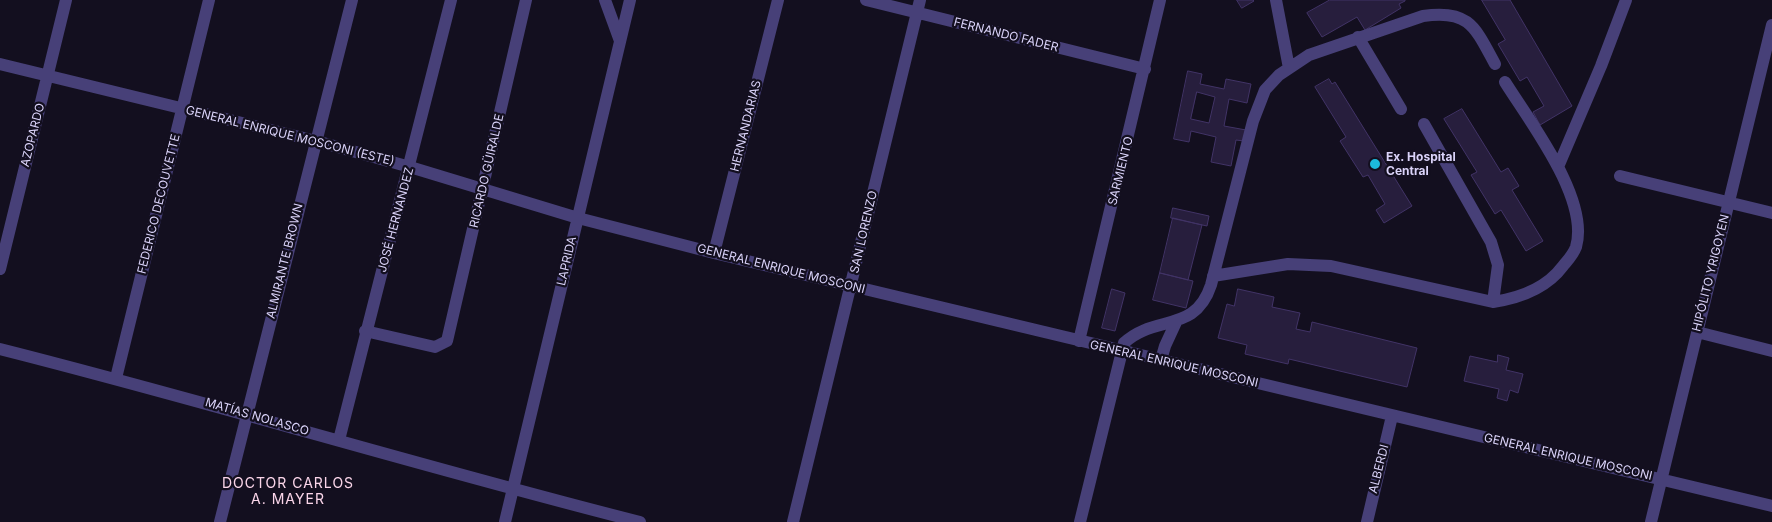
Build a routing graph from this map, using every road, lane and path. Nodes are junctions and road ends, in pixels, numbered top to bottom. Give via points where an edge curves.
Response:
1 (66, 0) edge
2 (209, 0) edge
3 (352, 0) edge
4 (451, 0) edge
5 (526, 0) edge
6 (604, 0) edge
7 (630, 0) edge
8 (778, 0) edge
9 (866, 0) edge
10 (1160, 0) edge
11 (1276, 0) edge
12 (1626, 0) edge
13 (918, 6) edge
14 (1772, 25) edge
15 (1358, 37) junction
16 (620, 41) junction
17 (0, 64) edge
18 (1495, 64) dead end
19 (1289, 68) junction
20 (1145, 69) junction
21 (48, 75) junction
22 (1505, 82) dead end
23 (182, 108) junction
24 (1401, 109) dead end
25 (1424, 124) dead end
26 (316, 141) junction
27 (410, 167) junction
28 (1558, 167) junction
29 (1620, 176) dead end
30 (483, 189) junction
31 (1729, 202) junction
32 (1772, 213) edge
33 (578, 218) junction
34 (714, 253) junction
35 (0, 269) edge
36 (1213, 276) junction
37 (851, 287) junction
38 (1493, 302) junction
39 (1177, 320) junction
40 (365, 331) junction
41 (1697, 332) junction
42 (1079, 341) junction
43 (0, 348) edge
44 (1122, 350) junction
45 (1772, 351) edge
46 (1162, 360) junction
47 (116, 378) junction
48 (246, 414) junction
49 (1392, 416) junction
50 (339, 440) junction
51 (1661, 479) junction
52 (513, 490) junction
53 (1772, 506) edge
54 (220, 522) edge
55 (505, 522) edge
56 (640, 522) edge
57 (793, 522) edge
58 (1080, 522) edge
59 (1367, 522) edge
60 (1651, 522) edge

1 - 21 street, AZOPARDO
2 - 23 street, FEDERICO DECOUVETTE
3 - 26 street, ALMIRANTE BROWN
4 - 27 street, JOSÉ HERNANDEZ
5 - 30 street, RICARDO GÜIRALDE
6 - 16 street
7 - 16 street, LAPRIDA
8 - 34 street, HERNANDARIAS
9 - 13 street, FERNANDO FADER
10 - 20 street, SARMIENTO
11 - 19 street
12 - 28 street via 1602,66
13 - 20 street, FERNANDO FADER
13 - 37 street, SAN LORENZO
14 - 31 street, HIPÓLITO YRIGOYEN
15 - 18 street via 1423,16 1441,13 1458,16 1473,27
15 - 19 street via 1309,55
15 - 24 street
16 - 33 street, LAPRIDA
17 - 21 street, GENERAL ENRIQUE MOSCONI (ESTE)
19 - 36 street via 1265,90 1259,101
20 - 42 street, SARMIENTO
21 - 23 street, GENERAL ENRIQUE MOSCONI (ESTE)
21 - 35 street, AZOPARDO
22 - 28 street
23 - 26 street, GENERAL ENRIQUE MOSCONI (ESTE)
23 - 47 street, FEDERICO DECOUVETTE
25 - 38 street via 1492,242 1498,265
26 - 27 street, GENERAL ENRIQUE MOSCONI (ESTE)
26 - 48 street, ALMIRANTE BROWN
27 - 30 street, GENERAL ENRIQUE MOSCONI (ESTE)
27 - 40 street, JOSÉ HERNANDEZ
28 - 38 street via 1577,211 1576,248 1550,280 1513,299
29 - 31 street
30 - 33 street, GENERAL ENRIQUE MOSCONI (ESTE)
30 - 40 street, RICARDO GÜIRALDE via 447,341 435,348
31 - 32 street
31 - 41 street, HIPÓLITO YRIGOYEN
33 - 34 street, GENERAL ENRIQUE MOSCONI
33 - 52 street, LAPRIDA
34 - 37 street, GENERAL ENRIQUE MOSCONI
36 - 38 street via 1288,264 1331,266
36 - 39 street via 1203,305 1196,312
37 - 42 street, GENERAL ENRIQUE MOSCONI
37 - 57 street, SAN LORENZO
39 - 44 street via 1130,337
39 - 46 street
40 - 50 street, JOSÉ HERNANDEZ
41 - 45 street
41 - 51 street, HIPÓLITO YRIGOYEN
42 - 44 street, GENERAL ENRIQUE MOSCONI
43 - 47 street, MATÍAS NOLASCO
44 - 46 street, GENERAL ENRIQUE MOSCONI
44 - 58 street
46 - 49 street, GENERAL ENRIQUE MOSCONI
47 - 48 street, MATÍAS NOLASCO
48 - 50 street, MATÍAS NOLASCO
48 - 54 street, ALMIRANTE BROWN
49 - 51 street, GENERAL ENRIQUE MOSCONI
49 - 59 street, ALBERDI
50 - 52 street, MATÍAS NOLASCO
51 - 53 street, GENERAL ENRIQUE MOSCONI
51 - 60 street, HIPÓLITO YRIGOYEN
52 - 55 street, LAPRIDA
52 - 56 street, MATÍAS NOLASCO

